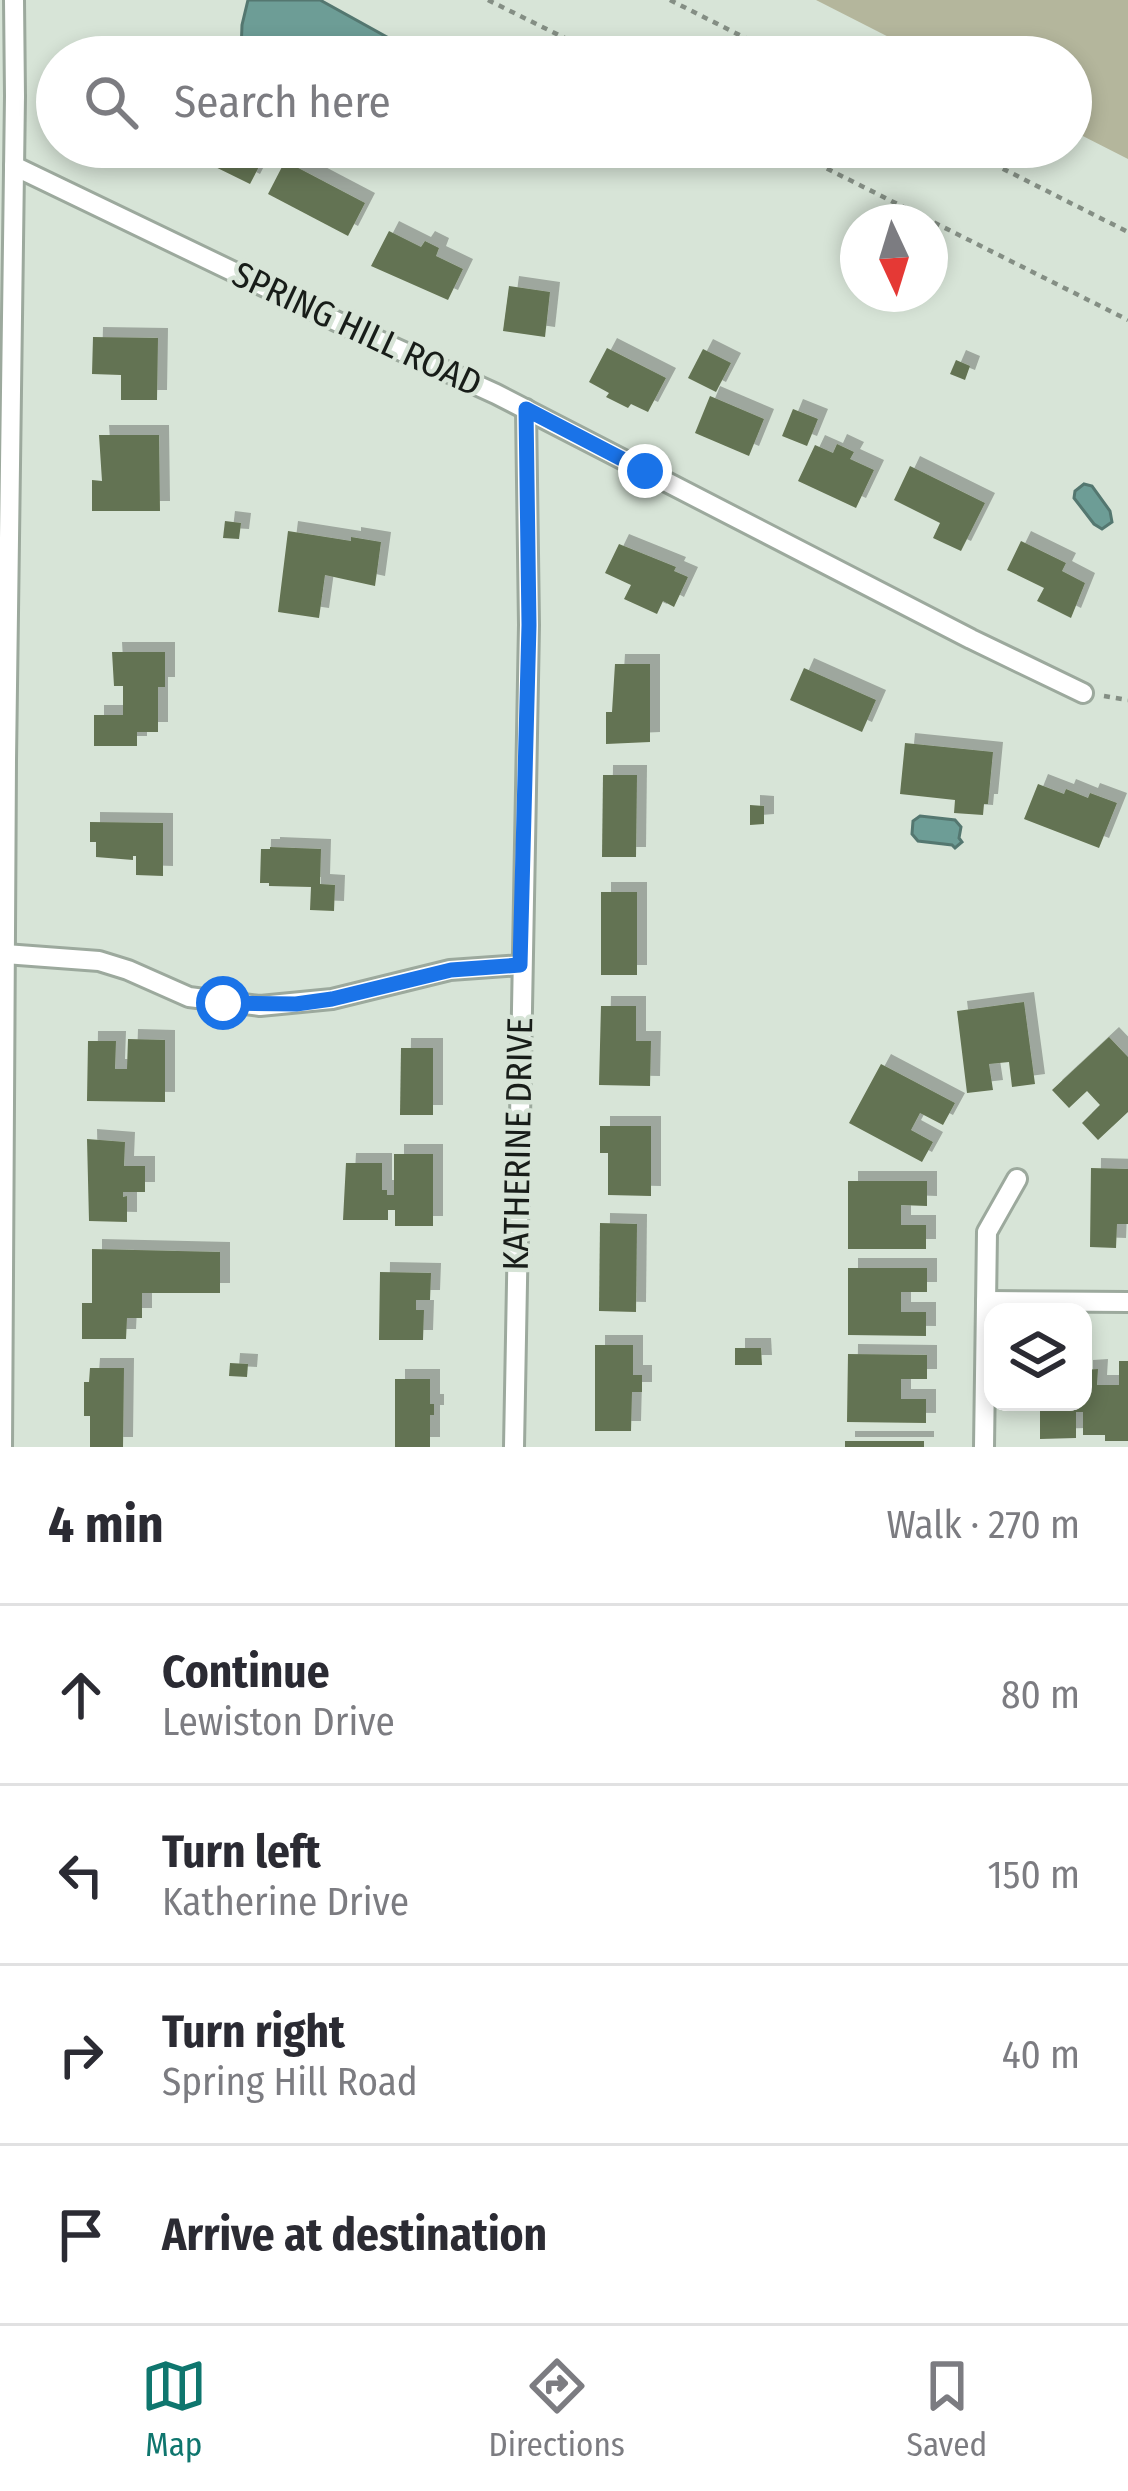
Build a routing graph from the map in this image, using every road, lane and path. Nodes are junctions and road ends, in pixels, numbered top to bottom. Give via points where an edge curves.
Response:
1 (14, 0) edge
2 (488, 0) edge
3 (670, 0) edge
4 (561, 36) edge
5 (741, 36) edge
6 (14, 166) junction
7 (826, 168) edge
8 (1002, 168) edge
9 (1128, 232) edge
10 (1128, 320) edge
11 (526, 409) junction
12 (1083, 693) dead end
13 (5, 954) junction
14 (520, 965) junction
15 (1017, 1179) dead end
16 (986, 1301) junction
17 (1128, 1302) edge
18 (2, 1447) edge
19 (514, 1447) edge
20 (984, 1447) edge

1 - 6 street
2 - 4 path
3 - 5 path
6 - 11 street, SPRING HILL ROAD
6 - 13 street
7 - 10 path
8 - 9 path
11 - 12 street, SPRING HILL ROAD
11 - 14 street, KATHERINE DRIVE
13 - 14 street via 99,961 189,997 260,1006
13 - 18 street
14 - 19 street, KATHERINE DRIVE
15 - 16 street via 987,1232
16 - 17 street
16 - 20 street

